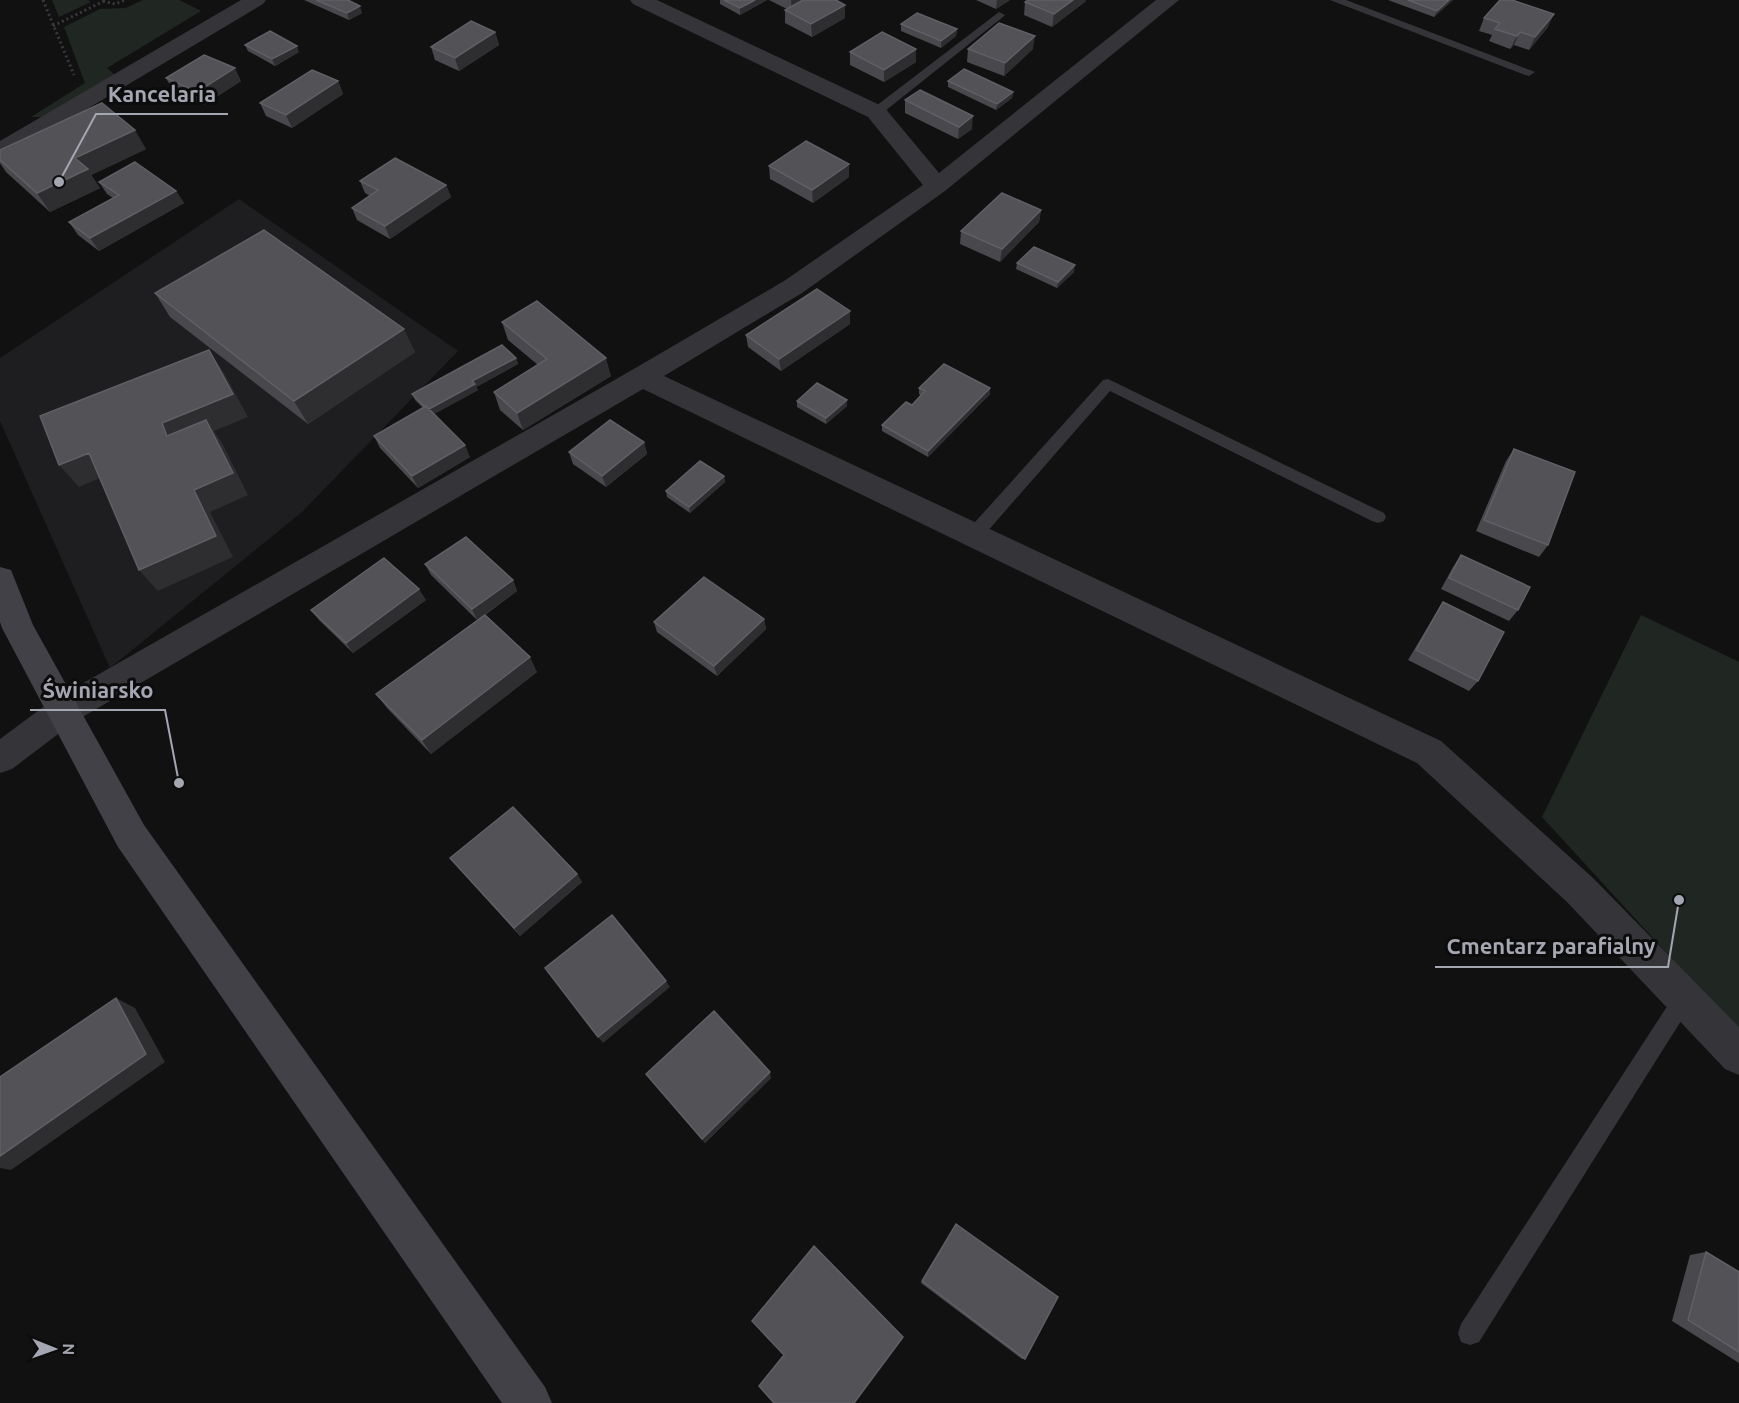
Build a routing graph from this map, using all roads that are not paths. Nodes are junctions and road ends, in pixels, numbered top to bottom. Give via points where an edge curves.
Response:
1 (256, 0) edge
2 (640, 0) edge
3 (1169, 0) edge
4 (1336, 0) edge
5 (999, 15) dead end
6 (1529, 72) dead end
7 (876, 112) junction
8 (0, 151) edge
9 (937, 186) junction
10 (642, 377) junction
11 (1378, 516) dead end
12 (973, 536) junction
13 (0, 579) edge
14 (62, 712) junction
15 (0, 759) edge
16 (1684, 998) junction
17 (1739, 1055) edge
18 (1470, 1333) dead end
19 (529, 1403) edge

1 - 8 street
2 - 7 street
3 - 9 street
4 - 6 lane
5 - 7 lane
7 - 9 street
9 - 10 street via 793,287
10 - 12 street
10 - 14 street
11 - 12 lane via 1108,384
12 - 16 street via 1429,752 1580,890
13 - 14 street via 18,627
14 - 15 street
14 - 19 street via 131,836
16 - 17 street
16 - 18 lane

